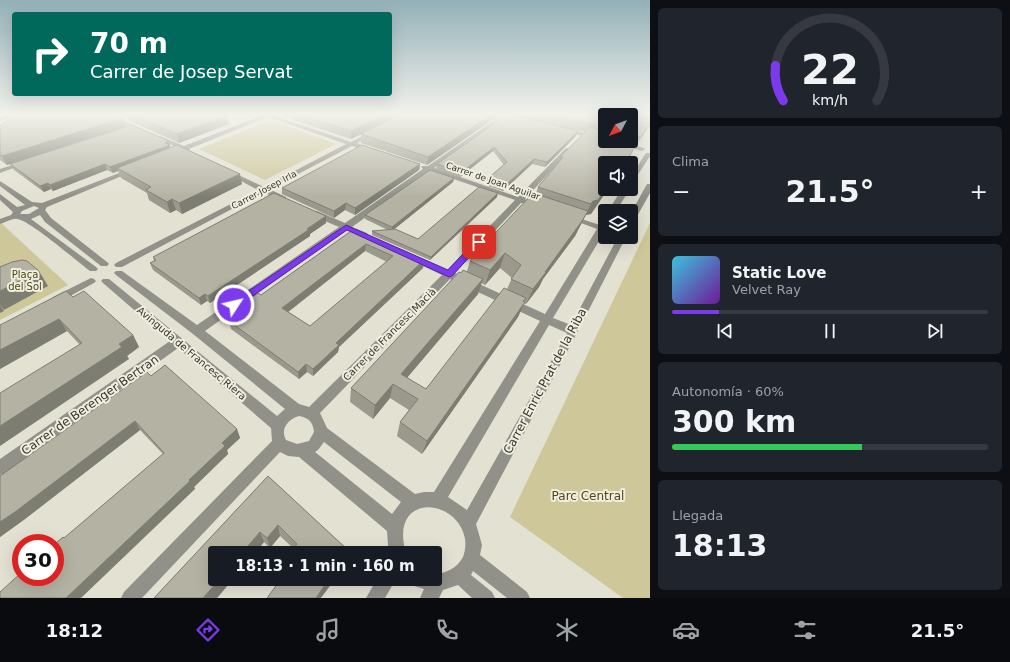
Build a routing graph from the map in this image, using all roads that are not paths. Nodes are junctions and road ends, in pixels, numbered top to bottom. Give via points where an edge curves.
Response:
1 (166, 142) edge
2 (201, 142) edge
3 (345, 142) edge
4 (355, 142) edge
5 (462, 142) edge
6 (575, 142) edge
7 (351, 144) junction
8 (645, 147) edge
9 (184, 149) junction
10 (374, 151) edge
11 (649, 154) edge
12 (170, 155) edge
13 (198, 156) edge
14 (30, 162) edge
15 (140, 166) edge
16 (423, 167) junction
17 (224, 170) edge
18 (638, 170) edge
19 (0, 171) edge
20 (0, 183) edge
21 (650, 186) edge
22 (264, 190) junction
23 (0, 196) edge
24 (519, 199) junction
25 (291, 203) edge
26 (29, 204) junction
27 (534, 204) edge
28 (638, 207) edge
29 (42, 208) junction
30 (305, 209) edge
31 (18, 214) junction
32 (564, 215) edge
33 (0, 222) edge
34 (598, 225) edge
35 (346, 227) junction
36 (598, 237) edge
37 (374, 240) edge
38 (618, 244) edge
39 (401, 252) edge
40 (104, 264) junction
41 (93, 269) junction
42 (119, 269) junction
43 (449, 274) junction
44 (91, 281) junction
45 (106, 281) junction
46 (49, 302) edge
47 (546, 319) junction
48 (197, 331) junction
49 (573, 331) junction
50 (179, 341) junction
51 (296, 410) junction
52 (312, 413) junction
53 (277, 426) junction
54 (321, 432) junction
55 (280, 442) junction
56 (302, 451) junction
57 (0, 468) edge
58 (437, 501) junction
59 (413, 502) junction
60 (467, 525) junction
61 (395, 527) junction
62 (395, 546) edge
63 (474, 561) junction
64 (464, 580) junction
65 (383, 586) edge
66 (432, 592) edge
67 (130, 598) edge
68 (375, 598) edge
69 (486, 598) edge
70 (521, 598) edge

1 - 9 street
2 - 9 street
3 - 7 street
4 - 7 street, Carrer Josep Irla
5 - 16 street
6 - 24 street, Carrer de Francesc Macià
7 - 10 street
7 - 22 street, Carrer Josep Irla
8 - 11 street
9 - 12 street
9 - 13 street
11 - 18 street
14 - 19 street
15 - 29 street
16 - 24 street, Carrer de Joan Aguilar
16 - 35 street
17 - 22 street
20 - 26 street
21 - 28 street
22 - 25 street
22 - 42 street, Carrer Josep Irla
23 - 31 street
24 - 27 street, Carrer de Joan Aguilar
24 - 43 street, Carrer de Francesc Macià
26 - 29 street via 38,204
26 - 31 street
29 - 31 street via 30,216
29 - 40 street via 48,220
30 - 35 street
31 - 33 street
31 - 41 street
32 - 34 street
35 - 37 street
35 - 48 street
36 - 47 street
38 - 49 street, Carrer Enric Prat de la Riba
39 - 43 street
40 - 41 street
40 - 42 street via 111,263
41 - 44 street via 89,274
42 - 45 street, Carrer Josep Irla via 112,279
42 - 48 street, Avinguda de Francesc Riera
43 - 47 street
43 - 52 street, Carrer de Francesc Macià
44 - 45 street
44 - 46 street
45 - 50 street, Avinguda de Francesc Riera
47 - 49 street
47 - 58 street
48 - 51 street, Avinguda de Francesc Riera
49 - 60 street, Carrer Enric Prat de la Riba
50 - 53 street, Avinguda de Francesc Riera
50 - 57 street, Carrer de Berenger Bertran
51 - 52 street
51 - 53 street via 286,414
52 - 54 street via 320,423
53 - 55 street
54 - 56 street via 317,442
54 - 59 street
55 - 56 street via 289,449
55 - 67 street
56 - 61 street
58 - 59 street via 424,499
58 - 60 street via 458,513
59 - 61 street via 401,512
60 - 63 street via 474,540
61 - 62 street
63 - 64 street
63 - 70 street
64 - 66 street via 454,586
64 - 69 street
65 - 68 street

